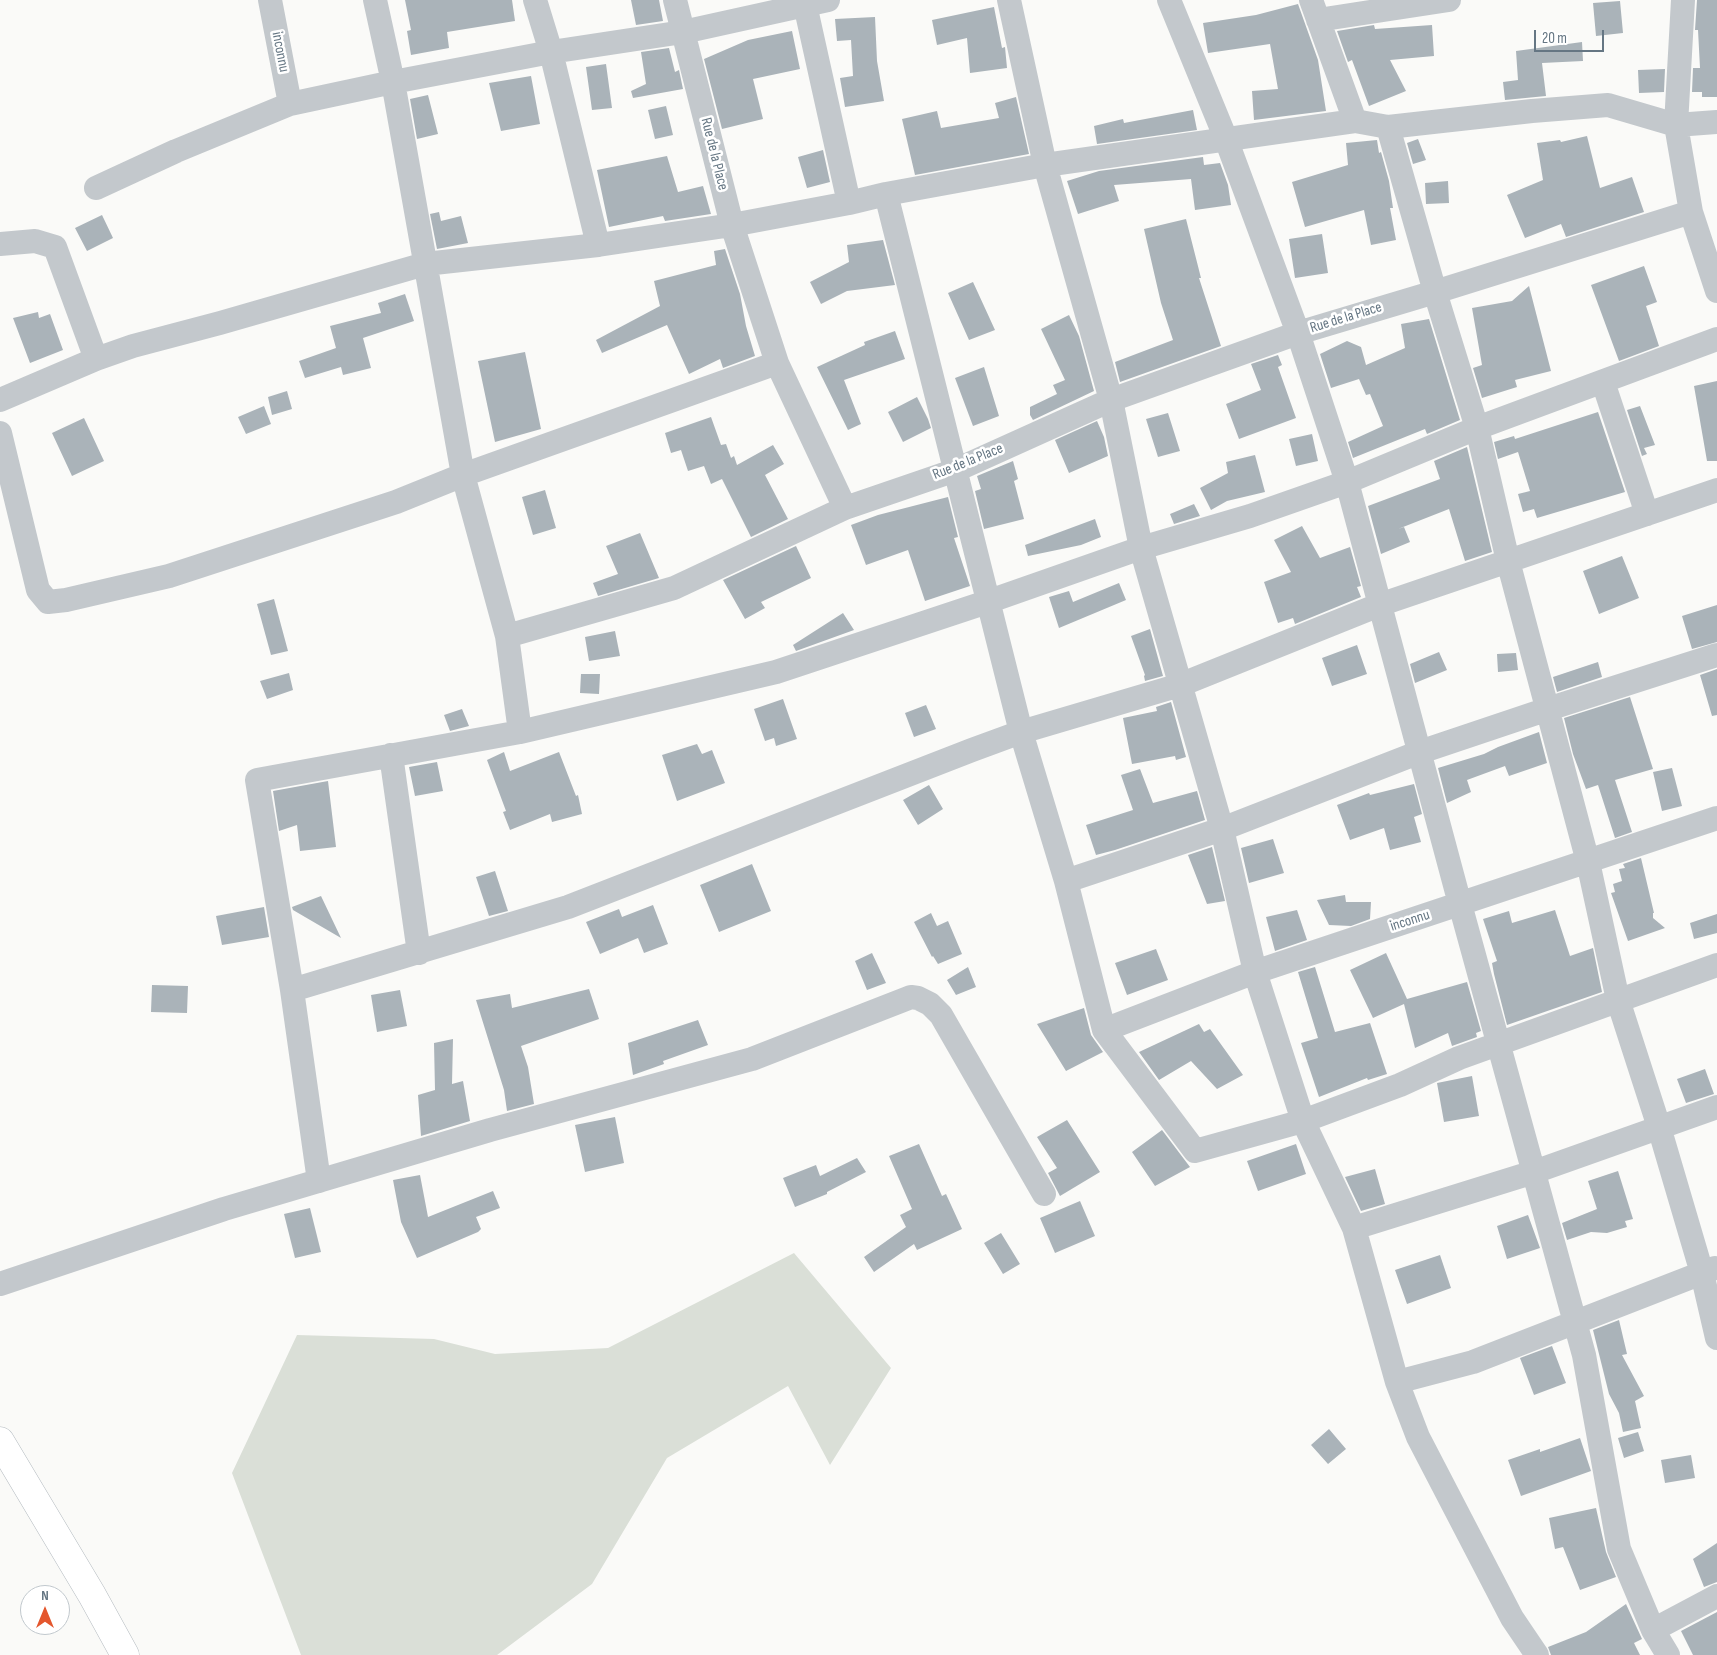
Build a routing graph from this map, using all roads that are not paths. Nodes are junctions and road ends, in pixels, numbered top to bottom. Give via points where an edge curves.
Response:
1 (270, 0) edge
2 (375, 0) edge
3 (535, 0) edge
4 (675, 0) edge
5 (828, 0) edge
6 (1009, 0) edge
7 (1169, 0) edge
8 (1449, 0) edge
9 (1683, 0) edge
10 (804, 2) edge
11 (1314, 10) edge
12 (683, 32) junction
13 (551, 52) junction
14 (393, 82) junction
15 (290, 104) junction
16 (1355, 121) junction
17 (1717, 122) edge
18 (1676, 125) junction
19 (1388, 127) junction
20 (1226, 140) junction
21 (1045, 165) junction
22 (96, 188) dead end
23 (886, 194) junction
24 (850, 203) junction
25 (1691, 212) junction
26 (732, 225) junction
27 (0, 244) edge
28 (598, 245) junction
29 (425, 264) junction
30 (1717, 291) edge
31 (1435, 292) junction
32 (1298, 333) junction
33 (1717, 339) edge
34 (96, 359) junction
35 (777, 363) junction
36 (1603, 382) junction
37 (0, 400) edge
38 (1111, 400) junction
39 (1478, 428) junction
40 (0, 433) edge
41 (956, 470) junction
42 (463, 475) junction
43 (1347, 482) junction
44 (1717, 490) edge
45 (845, 508) junction
46 (1647, 514) junction
47 (1141, 548) junction
48 (1508, 561) junction
49 (987, 602) junction
50 (1379, 605) junction
51 (507, 636) junction
52 (1717, 655) edge
53 (1180, 685) junction
54 (1548, 709) junction
55 (520, 732) junction
56 (1021, 732) junction
57 (1420, 752) junction
58 (391, 755) junction
59 (1717, 818) edge
60 (1222, 829) junction
61 (1588, 862) junction
62 (1066, 882) junction
63 (1460, 904) junction
64 (419, 953) junction
65 (1717, 965) edge
66 (1255, 972) junction
67 (292, 990) junction
68 (1618, 1000) junction
69 (1104, 1030) junction
70 (1498, 1044) junction
71 (1717, 1107) edge
72 (1304, 1121) junction
73 (1659, 1127) junction
74 (1534, 1172) junction
75 (319, 1181) junction
76 (1044, 1194) dead end
77 (1354, 1228) junction
78 (1710, 1270) edge
79 (0, 1284) edge
80 (1575, 1322) junction
81 (1717, 1338) edge
82 (1397, 1382) junction
83 (0, 1441) edge
84 (1717, 1596) edge
85 (1653, 1630) junction
86 (125, 1655) edge
87 (1537, 1655) edge
88 (1668, 1655) edge

1 - 15 street, inconnu
2 - 14 street
3 - 13 street
4 - 12 street, Rue de la Place
5 - 10 street
6 - 21 street
7 - 20 street
8 - 11 street
9 - 18 street
10 - 12 street
10 - 24 street
11 - 16 street
12 - 13 street
12 - 26 street, Rue de la Place
13 - 14 street
13 - 28 street
14 - 15 street
14 - 29 street
15 - 22 street
16 - 19 street
16 - 20 street
17 - 18 street
18 - 19 street via 1608,105
18 - 25 street
19 - 31 street
20 - 21 street
20 - 32 street
21 - 23 street
21 - 38 street
23 - 24 street
23 - 41 street
24 - 26 street
25 - 30 street
25 - 31 street, Rue de la Place
26 - 28 street
26 - 35 street, Rue de la Place
27 - 34 street via 35,241 55,247
28 - 29 street
29 - 34 street
29 - 42 street
31 - 32 street, Rue de la Place
31 - 39 street
32 - 38 street, Rue de la Place
32 - 43 street
33 - 36 street
34 - 37 street
35 - 42 street
35 - 45 street, Rue de la Place
36 - 39 street
36 - 46 street
38 - 41 street, Rue de la Place
38 - 47 street
39 - 43 street
39 - 48 street
40 - 42 street via 38,590 48,602 169,576 396,502
41 - 45 street, Rue de la Place
41 - 49 street
42 - 51 street
43 - 47 street via 1250,516
43 - 50 street
44 - 46 street
45 - 51 street via 674,588
46 - 48 street
47 - 49 street
47 - 53 street
48 - 50 street
48 - 54 street
49 - 55 street via 776,672
49 - 56 street
50 - 53 street
50 - 57 street
51 - 55 street
52 - 54 street
53 - 56 street
53 - 60 street
54 - 57 street
54 - 61 street
55 - 58 street
56 - 62 street
56 - 64 street via 568,907
57 - 60 street
57 - 63 street
58 - 64 street
58 - 67 street via 257,780
59 - 61 street, inconnu
60 - 62 street
60 - 66 street
61 - 63 street, inconnu
61 - 68 street
62 - 69 street
63 - 66 street, inconnu
63 - 70 street
64 - 67 street
65 - 68 street
66 - 69 street, inconnu
66 - 72 street
67 - 75 street
68 - 70 street
68 - 73 street
69 - 72 street via 1195,1151
70 - 72 street
70 - 74 street
71 - 73 street
72 - 77 street
73 - 74 street
73 - 78 street
74 - 77 street
74 - 80 street
75 - 76 street via 752,1059 911,997 930,1004 941,1015
75 - 79 street via 224,1209
77 - 82 street
78 - 80 street
78 - 81 street
80 - 82 street via 1473,1362
80 - 85 street via 1584,1355 1619,1549
82 - 87 street via 1418,1437 1512,1618
83 - 86 main road
84 - 85 street
85 - 88 street

